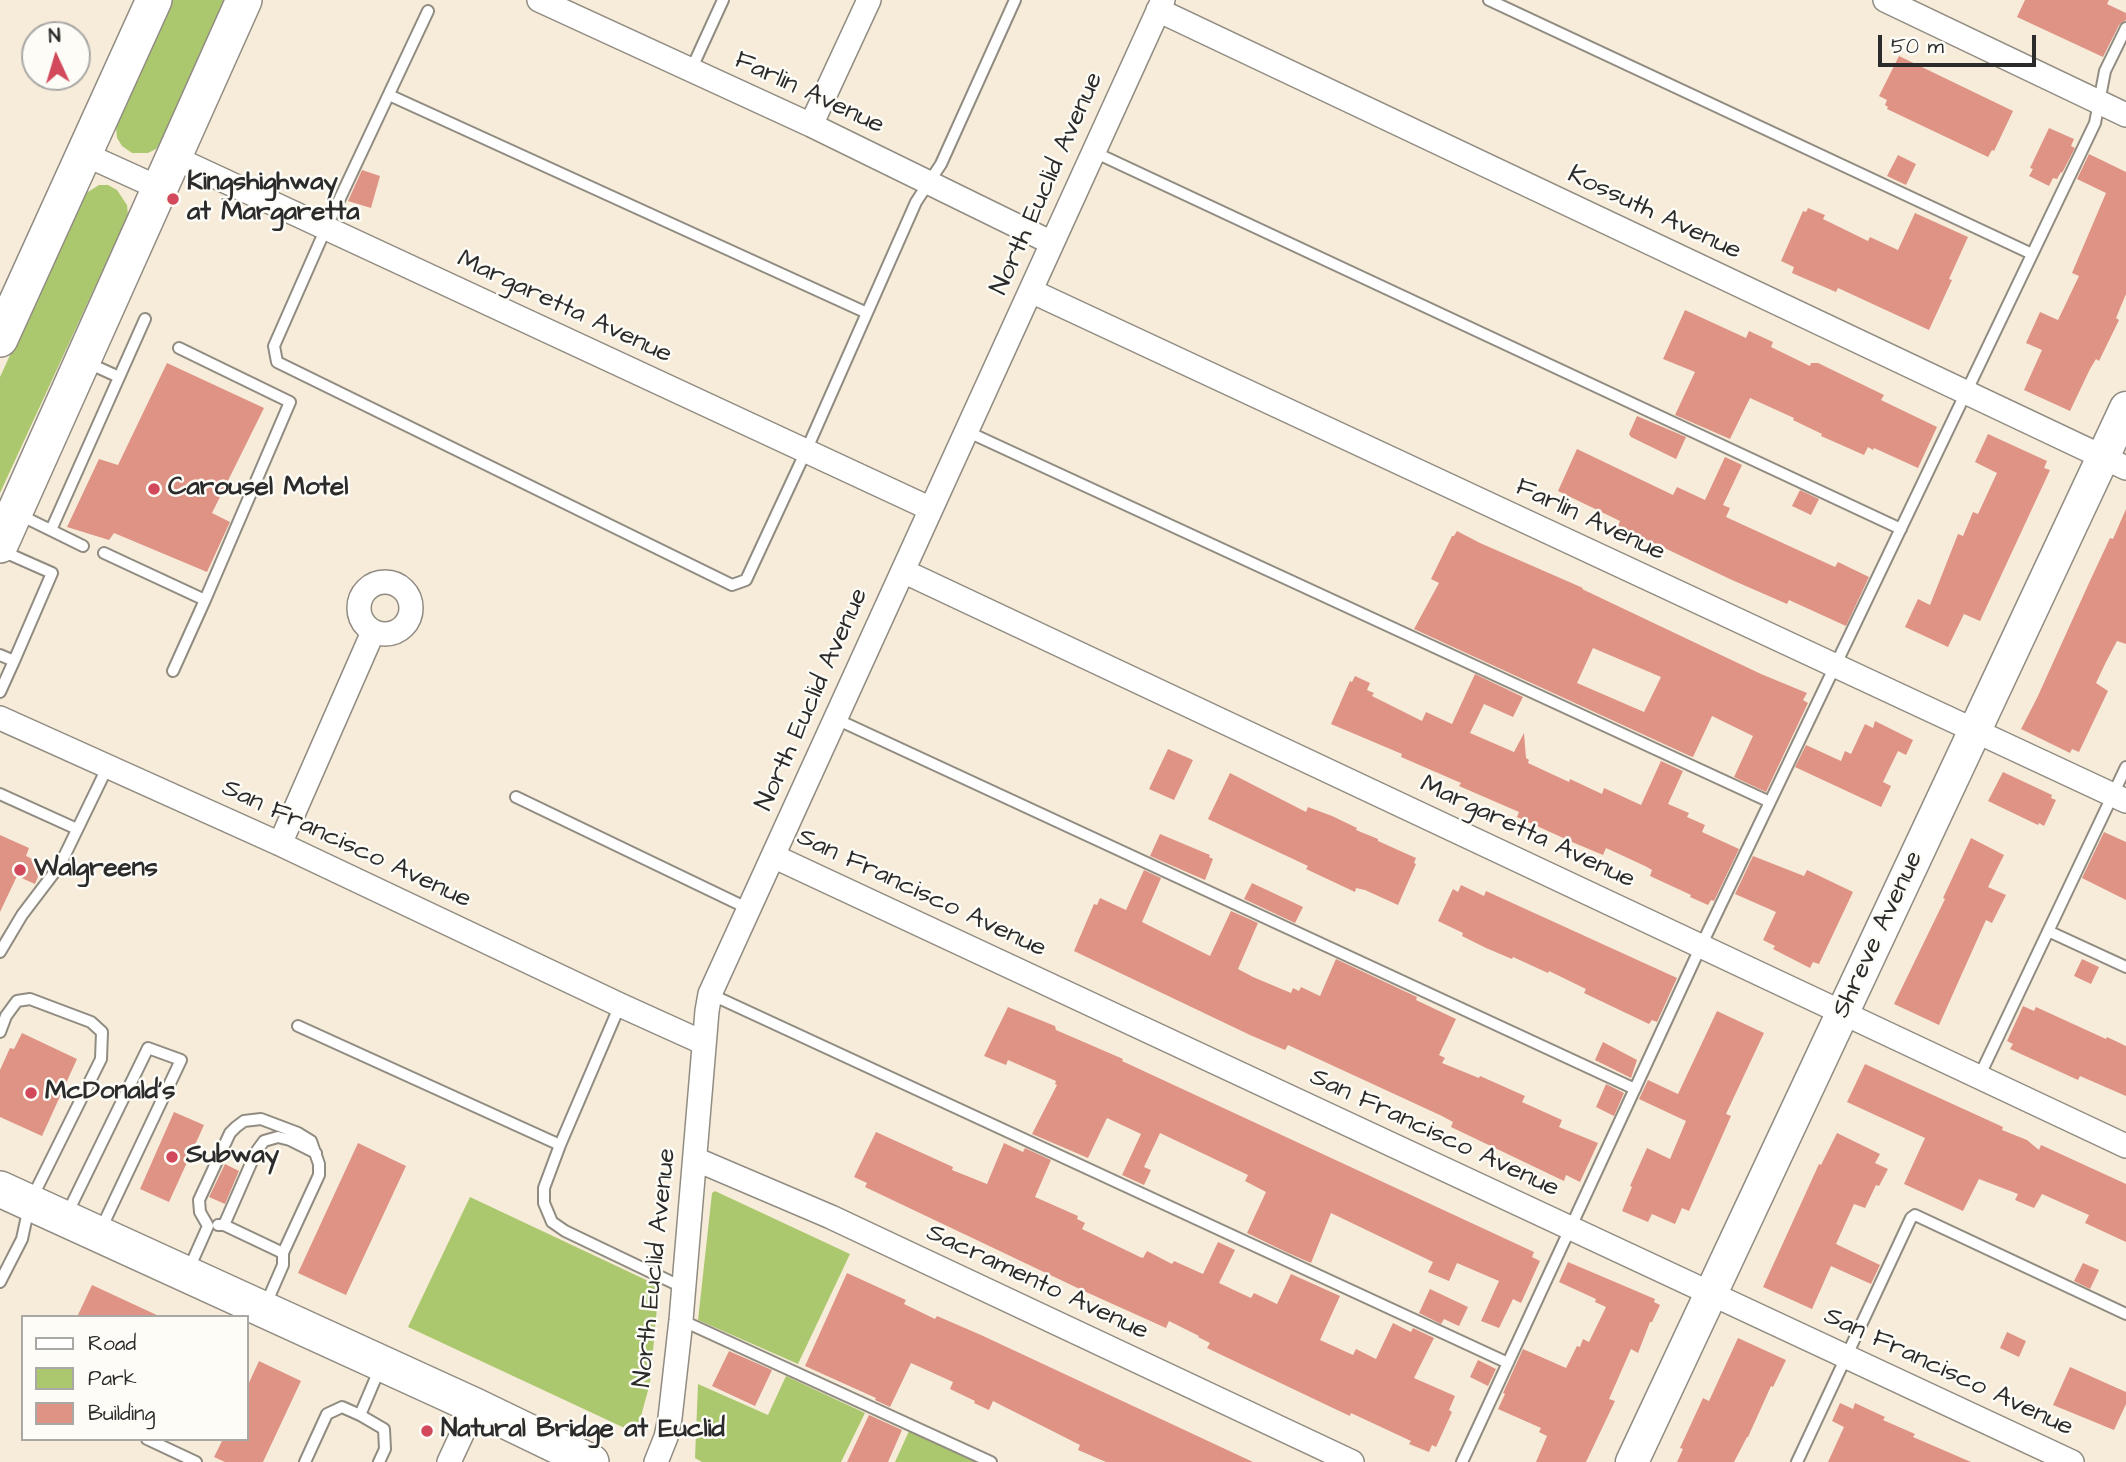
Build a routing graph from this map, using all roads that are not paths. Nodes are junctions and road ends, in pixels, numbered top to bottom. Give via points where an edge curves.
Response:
1 (154, 0) edge
2 (244, 0) edge
3 (539, 0) edge
4 (723, 0) edge
5 (869, 0) edge
6 (1015, 0) edge
7 (1489, 0) edge
8 (1885, 0) edge
9 (1161, 5) edge
10 (572, 7) edge
11 (428, 11) dead end
12 (2126, 28) edge
13 (691, 70) junction
14 (389, 95) junction
15 (2098, 102) junction
16 (2126, 115) edge
17 (811, 125) junction
18 (1094, 152) junction
19 (84, 154) junction
20 (166, 172) junction
21 (929, 183) junction
22 (326, 228) junction
23 (1052, 243) junction
24 (2032, 254) junction
25 (1031, 291) junction
26 (867, 313) junction
27 (145, 319) dead end
28 (0, 339) edge
29 (179, 348) dead end
30 (82, 361) junction
31 (119, 377) junction
32 (1965, 392) junction
33 (2126, 408) edge
34 (967, 431) junction
35 (806, 451) junction
36 (2114, 463) edge
37 (931, 509) junction
38 (15, 512) junction
39 (1901, 529) junction
40 (51, 530) junction
41 (0, 545) edge
42 (83, 546) dead end
43 (0, 550) edge
44 (104, 553) dead end
45 (903, 571) junction
46 (205, 600) junction
47 (373, 632) dead end
48 (0, 655) edge
49 (14, 661) junction
50 (1836, 667) junction
51 (173, 671) dead end
52 (0, 692) edge
53 (0, 718) edge
54 (836, 719) junction
55 (1974, 732) junction
56 (108, 766) junction
57 (2126, 767) edge
58 (0, 794) edge
59 (516, 797) dead end
60 (2120, 798) edge
61 (1770, 802) junction
62 (77, 829) junction
63 (280, 844) junction
64 (773, 856) junction
65 (749, 909) junction
66 (2048, 931) junction
67 (1701, 946) junction
68 (0, 952) edge
69 (2126, 967) edge
70 (710, 994) junction
71 (620, 1005) junction
72 (1843, 1013) junction
73 (298, 1026) dead end
74 (0, 1032) edge
75 (705, 1044) junction
76 (1979, 1077) junction
77 (1635, 1089) junction
78 (560, 1145) junction
79 (2126, 1146) edge
80 (316, 1153) junction
81 (695, 1159) junction
82 (15, 1196) edge
83 (64, 1218) junction
84 (224, 1225) junction
85 (208, 1226) junction
86 (1571, 1228) junction
87 (99, 1234) junction
88 (283, 1253) junction
89 (187, 1274) junction
90 (0, 1282) edge
91 (684, 1287) junction
92 (1711, 1294) junction
93 (263, 1309) junction
94 (2126, 1314) edge
95 (681, 1320) junction
96 (1846, 1357) junction
97 (1508, 1363) junction
98 (382, 1364) junction
99 (475, 1406) junction
100 (360, 1415) junction
101 (151, 1441) edge
102 (196, 1462) edge
103 (305, 1462) edge
104 (379, 1462) edge
105 (449, 1462) edge
106 (591, 1462) edge
107 (656, 1462) edge
108 (991, 1462) edge
109 (1352, 1462) edge
110 (1462, 1462) edge
111 (1632, 1462) edge
112 (1797, 1462) edge
113 (2072, 1462) edge

1 - 19 main road
2 - 20 main road
3 - 10 street, Farlin Avenue
4 - 13 lane
5 - 17 street
6 - 21 lane
7 - 24 lane
8 - 15 street
9 - 18 street, North Euclid Avenue
9 - 32 street, Kossuth Avenue
10 - 13 street, Farlin Avenue
11 - 14 lane
12 - 15 lane via 2105,71
13 - 17 street, Farlin Avenue
14 - 22 lane
14 - 26 lane
15 - 16 street
15 - 24 lane via 2095,123
17 - 21 street, Farlin Avenue
18 - 23 street, North Euclid Avenue
18 - 39 lane
19 - 20 street, Margaretta Avenue
19 - 28 main road
20 - 22 street, Margaretta Avenue
20 - 30 main road
21 - 23 street, Farlin Avenue
21 - 26 lane via 916,202
22 - 35 street, Margaretta Avenue
22 - 35 lane via 274,346 277,362 732,586 746,580
23 - 25 street, North Euclid Avenue
24 - 32 lane
25 - 34 street, North Euclid Avenue
25 - 50 street, Farlin Avenue
26 - 35 lane
27 - 31 lane
29 - 46 lane via 290,402
30 - 31 lane
30 - 38 main road
31 - 40 lane
32 - 36 street, Kossuth Avenue
32 - 39 lane
33 - 36 street, Shreve Avenue
34 - 37 street, North Euclid Avenue
34 - 61 lane
35 - 37 street, Margaretta Avenue
36 - 55 street, Shreve Avenue
37 - 45 street, North Euclid Avenue
38 - 40 lane
38 - 41 main road
39 - 50 lane
40 - 42 lane
43 - 49 lane via 52,573
44 - 46 lane
45 - 54 street, North Euclid Avenue
45 - 67 street, Margaretta Avenue
46 - 51 lane
47 - 63 street
48 - 49 lane
49 - 52 lane
50 - 55 street, Farlin Avenue
50 - 61 lane
53 - 56 street, San Francisco Avenue
54 - 64 street, North Euclid Avenue
54 - 77 lane
55 - 60 street, Farlin Avenue
55 - 72 street, Shreve Avenue
56 - 62 lane
56 - 63 street, San Francisco Avenue
57 - 60 lane
58 - 62 lane
59 - 65 lane
60 - 66 lane
61 - 67 lane
62 - 68 lane via 60,864
63 - 71 street, San Francisco Avenue
64 - 65 street, North Euclid Avenue
64 - 86 street, San Francisco Avenue
65 - 70 street, North Euclid Avenue
66 - 69 lane
66 - 76 lane
67 - 72 street, Margaretta Avenue
67 - 77 lane
70 - 75 street, North Euclid Avenue
70 - 97 lane
71 - 75 street, San Francisco Avenue
71 - 78 lane
72 - 76 street, Margaretta Avenue
72 - 92 street, Shreve Avenue
73 - 78 lane
74 - 82 lane via 18,1001 30,999 91,1021 102,1032 101,1059
75 - 81 street, North Euclid Avenue
76 - 79 street, Margaretta Avenue
77 - 86 lane
78 - 91 lane via 544,1188 552,1222
80 - 84 lane via 278,1137 264,1141
80 - 85 lane via 311,1141 298,1133 261,1119 244,1121 230,1133 199,1200
80 - 88 lane via 319,1175
81 - 91 street, North Euclid Avenue
81 - 109 street, Sacramento Avenue via 831,1217
82 - 83 main road
82 - 90 lane via 22,1239
83 - 87 main road
83 - 87 lane via 148,1048 181,1060
84 - 85 lane
84 - 88 lane
85 - 89 lane
86 - 92 street, San Francisco Avenue
86 - 97 lane
87 - 89 main road
88 - 93 lane via 283,1265
89 - 93 main road
91 - 95 street, North Euclid Avenue
92 - 96 street, San Francisco Avenue
92 - 111 street, Shreve Avenue
93 - 98 main road
94 - 96 lane via 1915,1214
95 - 107 street, North Euclid Avenue via 670,1418
95 - 108 lane
96 - 112 lane
96 - 113 street, San Francisco Avenue
97 - 110 lane
98 - 99 main road
98 - 100 lane
99 - 105 street
99 - 106 main road
100 - 103 lane via 342,1407 327,1414
100 - 104 lane via 384,1429 385,1449
101 - 102 lane

